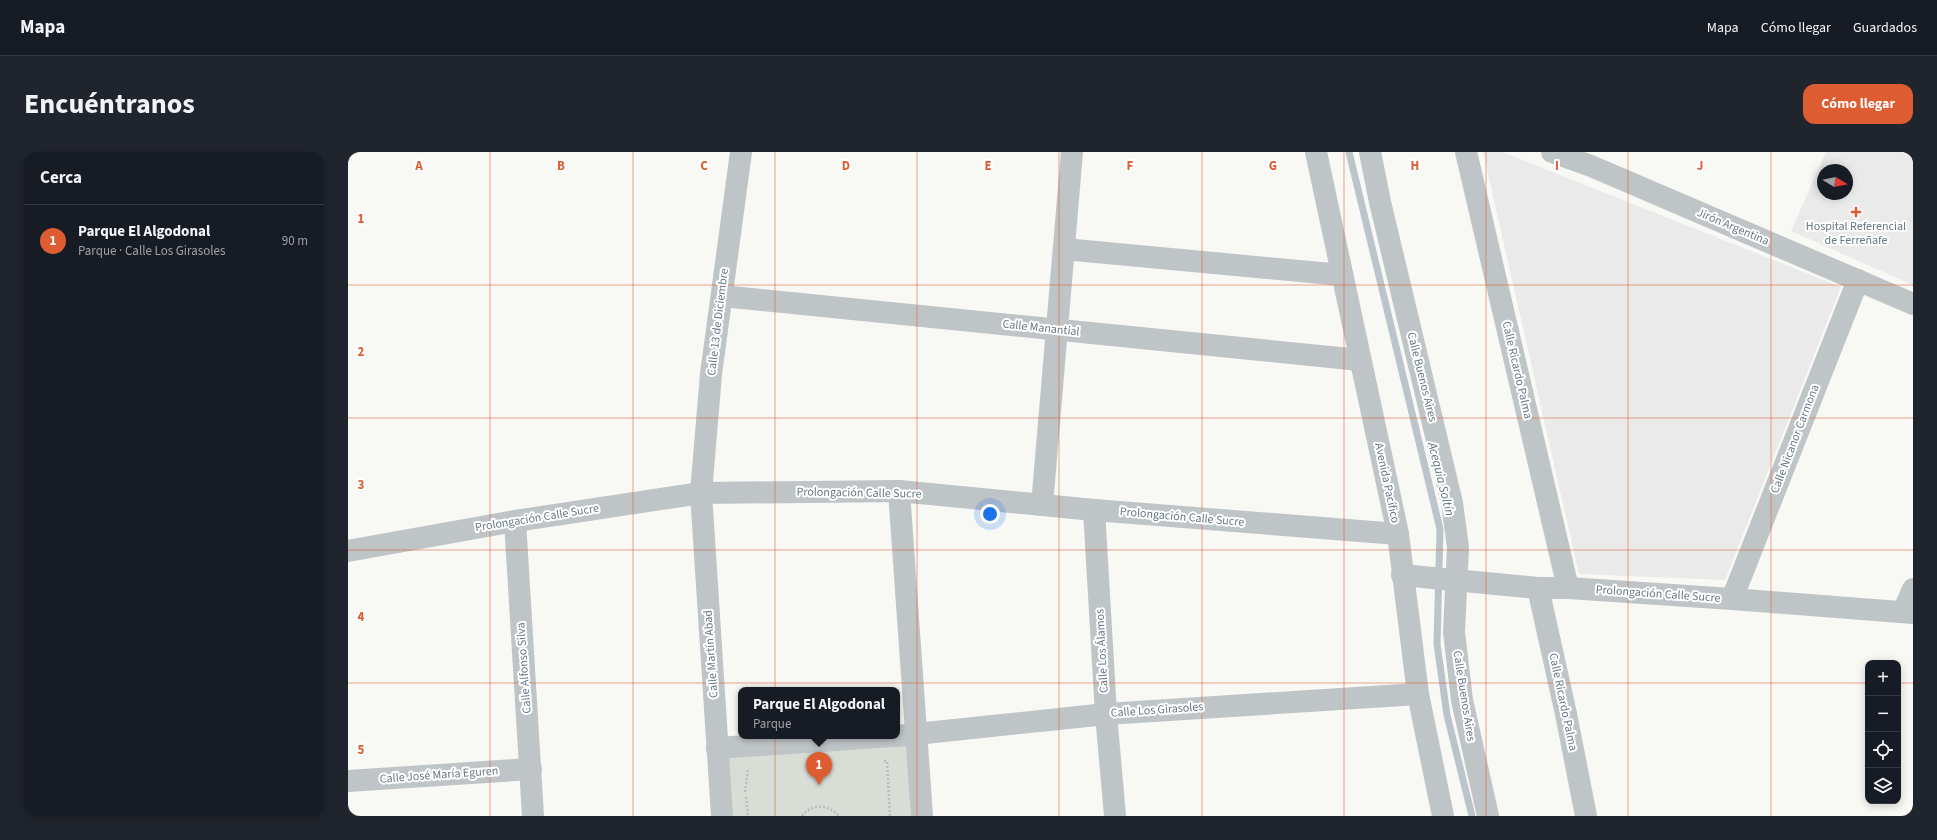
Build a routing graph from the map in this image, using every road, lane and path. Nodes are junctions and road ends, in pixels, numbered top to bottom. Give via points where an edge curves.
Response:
1 (741, 152) edge
2 (1072, 152) edge
3 (1316, 152) edge
4 (1370, 152) edge
5 (1466, 152) edge
6 (1552, 152) edge
7 (1594, 159) edge
8 (1064, 249) junction
9 (1342, 275) junction
10 (1858, 280) junction
11 (722, 296) junction
12 (1913, 304) edge
13 (1057, 330) junction
14 (1360, 360) junction
15 (899, 491) junction
16 (701, 493) junction
17 (1042, 505) junction
18 (1094, 510) junction
19 (515, 521) junction
20 (1398, 534) junction
21 (348, 551) edge
22 (1402, 575) junction
23 (1453, 579) junction
24 (1538, 588) junction
25 (1568, 588) junction
26 (1913, 589) edge
27 (1732, 598) junction
28 (1908, 613) edge
29 (1418, 694) junction
30 (1106, 714) junction
31 (907, 735) edge
32 (849, 739) edge
33 (717, 748) junction
34 (879, 761) dead end
35 (748, 767) dead end
36 (530, 769) junction
37 (348, 781) edge
38 (533, 816) edge
39 (722, 816) edge
40 (748, 816) edge
41 (802, 816) edge
42 (839, 816) edge
43 (890, 816) edge
44 (922, 816) edge
45 (1115, 816) edge
46 (1443, 816) edge
47 (1488, 816) edge
48 (1586, 816) edge

1 - 11 street, Calle 13 de Diciembre
2 - 8 street
3 - 9 street, Avenida Pacífico
4 - 23 street, Calle Buenos Aires via 1452,503 1458,547
5 - 25 street, Calle Ricardo Palma
6 - 7 street, Jirón Argentina
7 - 10 street, Jirón Argentina
8 - 9 street
8 - 13 street
9 - 14 street, Avenida Pacífico
10 - 12 street, Jirón Argentina
10 - 27 street, Calle Nicanor Carmona
11 - 13 street, Calle Manantial
11 - 16 street, Calle 13 de Diciembre via 711,374
13 - 14 street, Calle Manantial
13 - 17 street
14 - 20 street, Avenida Pacífico
15 - 16 street, Prolongación Calle Sucre
15 - 17 street, Prolongación Calle Sucre
15 - 31 street
16 - 19 street, Prolongación Calle Sucre
16 - 33 street, Calle Martín Abad
17 - 18 street, Prolongación Calle Sucre
18 - 20 street, Prolongación Calle Sucre
18 - 30 street, Calle Los Álamos
19 - 21 street, Prolongación Calle Sucre
19 - 36 street, Calle Alfonso Silva
20 - 22 street, Avenida Pacífico
22 - 23 street, Prolongación Calle Sucre
22 - 29 street, Avenida Pacífico
23 - 24 street, Prolongación Calle Sucre
23 - 47 street, Calle Buenos Aires via 1454,632 1462,700
24 - 25 street, Prolongación Calle Sucre
24 - 48 street, Calle Ricardo Palma
25 - 27 street, Prolongación Calle Sucre
26 - 28 street
27 - 28 street, Prolongación Calle Sucre
29 - 30 street, Calle Los Girasoles
29 - 46 street, Avenida Pacífico
30 - 31 street, Calle Los Girasoles
30 - 45 street, Calle Los Álamos
31 - 44 street
32 - 33 street
33 - 39 street, Calle Martín Abad
34 - 43 path via 887,761
35 - 40 path via 745,790
36 - 37 street, Calle José María Eguren
36 - 38 street, Calle Alfonso Silva
41 - 42 path via 819,806 833,810

